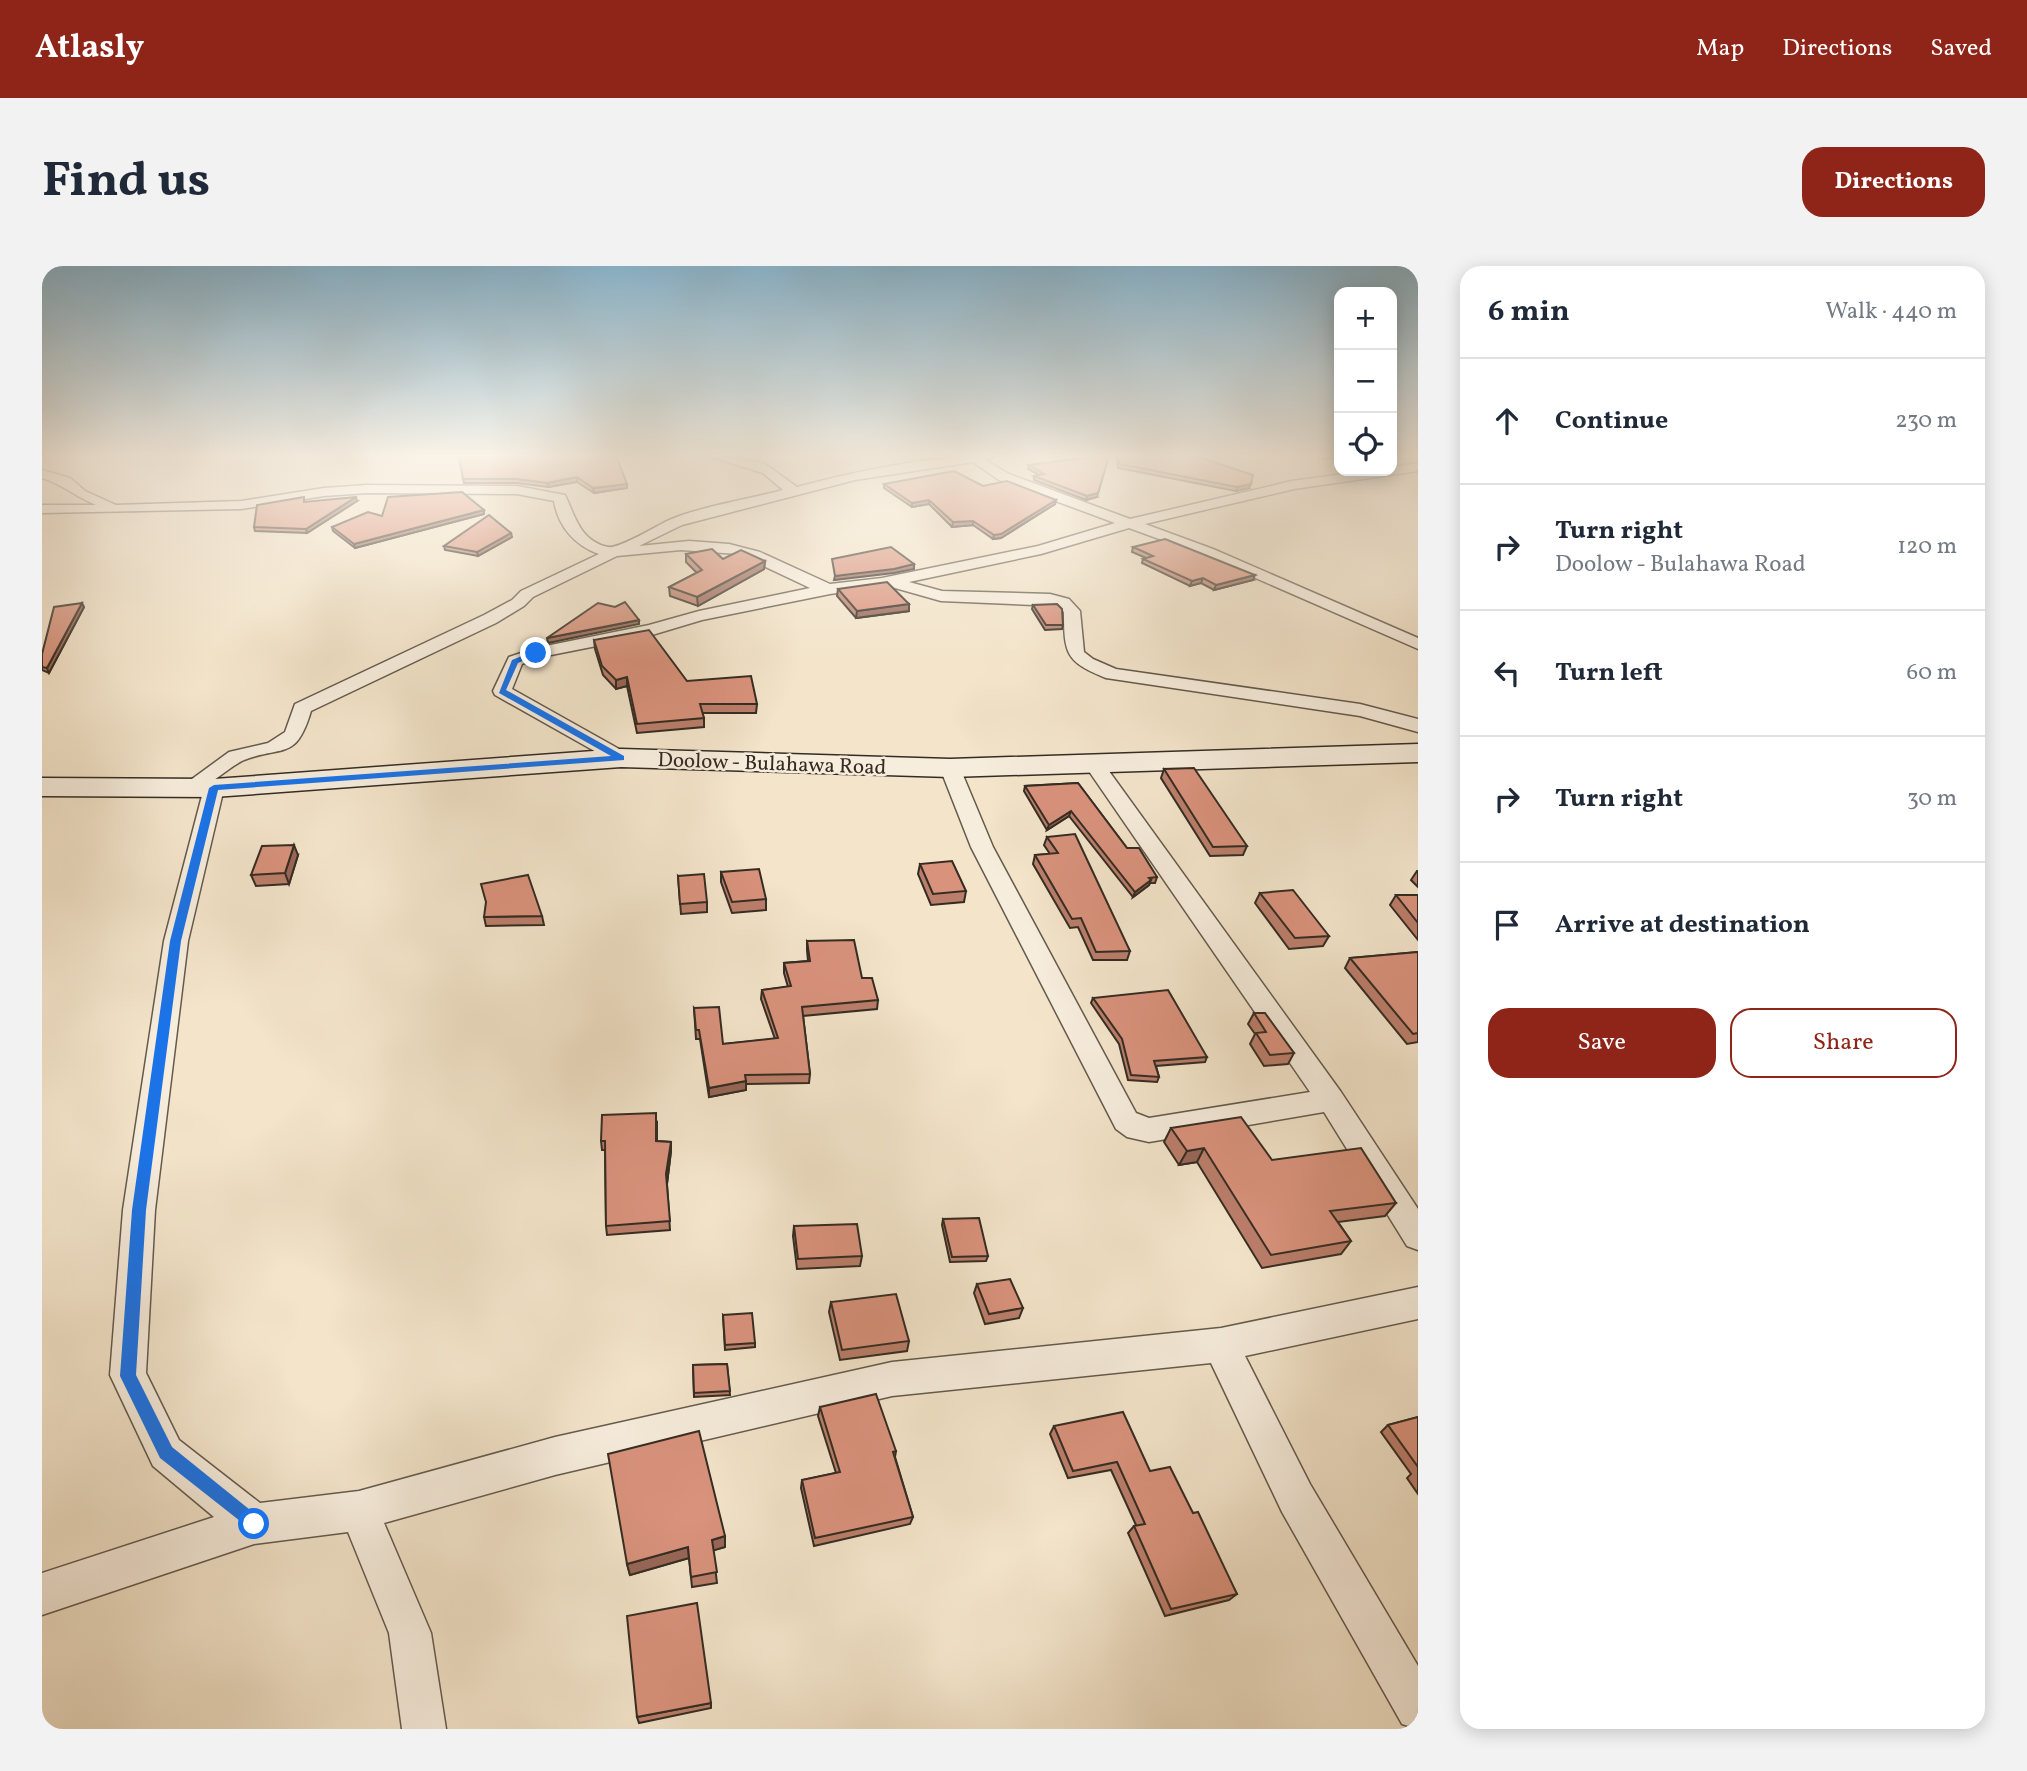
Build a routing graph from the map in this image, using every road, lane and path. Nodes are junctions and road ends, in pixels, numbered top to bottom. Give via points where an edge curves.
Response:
1 (568, 524) edge
2 (672, 524) edge
3 (1125, 524) edge
4 (1132, 524) edge
5 (611, 552) junction
6 (882, 583) junction
7 (830, 589) junction
8 (1418, 644) edge
9 (1418, 726) edge
10 (1418, 753) edge
11 (621, 758) junction
12 (1094, 764) junction
13 (950, 768) junction
14 (42, 787) edge
15 (202, 787) junction
16 (1331, 1100) junction
17 (1418, 1236) edge
18 (1418, 1303) edge
19 (1221, 1345) junction
20 (359, 1511) junction
21 (254, 1524) junction
22 (42, 1594) edge
23 (1418, 1708) edge
24 (424, 1729) edge

1 - 5 street via 592,548
2 - 5 street
3 - 6 street via 1041,550
4 - 8 street via 1208,552
5 - 7 street via 669,546 729,548 748,552 808,584
5 - 15 street via 527,594 490,619 302,708 294,735 275,747 236,756
6 - 7 street
6 - 9 street via 941,596 1063,602 1072,611 1071,644 1078,657 1112,674 1360,710
7 - 11 street via 515,661 502,691
10 - 12 main road, Doolow - Bulahawa Road
11 - 13 main road, Doolow - Bulahawa Road
11 - 15 main road, Doolow - Bulahawa Road
12 - 13 main road, Doolow - Bulahawa Road
12 - 16 street
13 - 16 street via 982,846 1126,1121 1149,1130
14 - 15 main road, Doolow - Bulahawa Road
15 - 21 street via 139,1210 128,1376 166,1453
16 - 17 street
18 - 19 street
19 - 20 street via 892,1379 555,1456
19 - 23 street via 1296,1498
20 - 21 street
20 - 24 street via 410,1633
21 - 22 street

